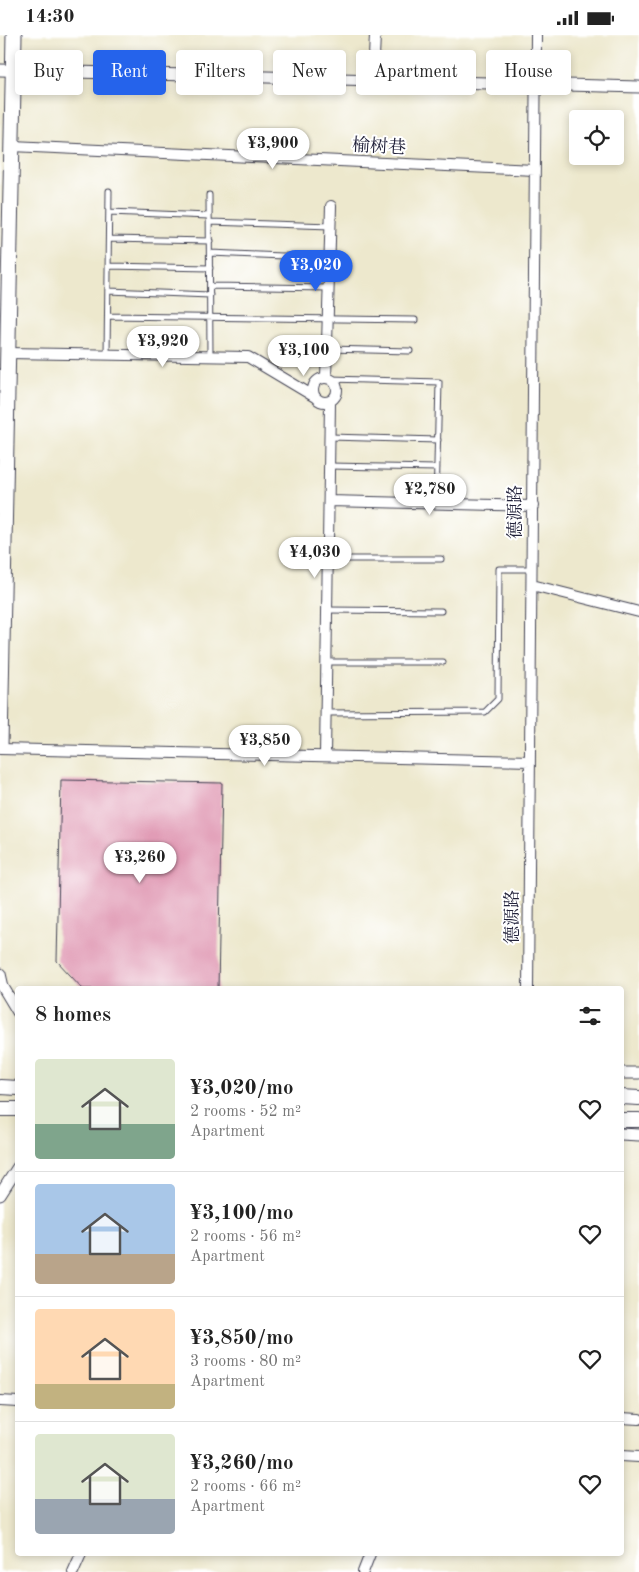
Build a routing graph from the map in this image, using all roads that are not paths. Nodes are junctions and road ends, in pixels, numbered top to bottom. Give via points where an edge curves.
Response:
1 (14, 35) edge
2 (375, 35) edge
3 (536, 35) edge
4 (374, 50) edge
5 (536, 50) edge
6 (6, 70) edge
7 (356, 79) edge
8 (571, 85) edge
9 (639, 87) edge
10 (536, 95) edge
11 (12, 146) junction
12 (535, 170) junction
13 (110, 191) dead end
14 (209, 195) dead end
15 (332, 206) dead end
16 (109, 212) junction
17 (210, 219) junction
18 (331, 226) junction
19 (109, 239) junction
20 (210, 241) junction
21 (210, 253) junction
22 (330, 257) junction
23 (108, 266) junction
24 (210, 268) junction
25 (210, 286) junction
26 (329, 289) junction
27 (108, 291) junction
28 (210, 295) junction
29 (108, 317) junction
30 (210, 318) junction
31 (328, 319) junction
32 (415, 320) dead end
33 (327, 349) junction
34 (410, 351) dead end
35 (8, 353) junction
36 (107, 355) junction
37 (210, 356) junction
38 (328, 378) junction
39 (315, 397) junction
40 (330, 401) junction
41 (330, 437) junction
42 (438, 440) junction
43 (329, 466) junction
44 (437, 468) junction
45 (329, 501) junction
46 (436, 503) junction
47 (532, 506) junction
48 (328, 559) junction
49 (441, 559) dead end
50 (532, 569) junction
51 (532, 585) junction
52 (327, 610) junction
53 (441, 611) dead end
54 (639, 612) edge
55 (326, 661) junction
56 (443, 662) dead end
57 (326, 713) junction
58 (0, 747) edge
59 (325, 756) junction
60 (530, 761) junction
61 (0, 974) edge
62 (528, 986) edge
63 (15, 1007) edge
64 (624, 1073) edge
65 (639, 1073) edge
66 (0, 1087) edge
67 (15, 1088) edge
68 (624, 1097) edge
69 (639, 1098) edge
70 (0, 1109) edge
71 (15, 1109) edge
72 (624, 1120) edge
73 (639, 1120) edge
74 (624, 1134) edge
75 (639, 1135) edge
76 (15, 1172) edge
77 (0, 1195) edge
78 (0, 1401) edge
79 (15, 1402) edge
80 (624, 1418) edge
81 (639, 1419) edge
82 (624, 1457) edge
83 (639, 1457) edge
84 (80, 1556) edge
85 (369, 1556) edge
86 (73, 1572) edge
87 (363, 1572) edge

1 - 6 main road
2 - 4 street
3 - 5 street, 德源路
6 - 7 street
6 - 11 main road
8 - 9 street
10 - 12 street, 德源路
11 - 12 street, 榆树巷
11 - 35 main road
12 - 47 street, 德源路
13 - 16 lane
14 - 17 lane
15 - 18 street
16 - 17 lane
16 - 19 lane
17 - 18 lane
17 - 20 lane
18 - 22 street
19 - 20 lane
19 - 23 lane
20 - 21 lane
21 - 22 lane
21 - 24 lane
22 - 26 street
23 - 24 lane
23 - 27 lane
24 - 25 lane
25 - 26 lane
25 - 28 lane
26 - 31 street
27 - 28 lane
27 - 29 lane
28 - 30 lane
29 - 30 lane
29 - 36 lane
30 - 31 lane
30 - 37 lane
31 - 32 lane
31 - 33 street
33 - 34 lane
33 - 38 street
35 - 36 street
35 - 58 main road
36 - 37 street
37 - 39 street via 248,357
38 - 39 street via 316,382
38 - 40 street via 338,388
38 - 42 lane via 439,382
39 - 40 street via 322,402
40 - 41 street
41 - 42 lane
41 - 43 street
42 - 44 lane
43 - 44 lane
43 - 45 street
44 - 46 lane
45 - 46 street
45 - 48 street
46 - 47 street
47 - 50 street, 德源路
48 - 49 lane
48 - 52 street
50 - 51 street, 德源路
50 - 57 lane via 499,569 498,699 485,712
51 - 54 street
51 - 60 street, 德源路
52 - 53 lane
52 - 55 street
55 - 56 lane
55 - 57 street
57 - 59 street
58 - 59 street
59 - 60 street
60 - 62 street, 德源路
61 - 63 street via 3,987
64 - 65 street
66 - 67 main road
68 - 69 main road
70 - 71 main road
72 - 73 main road
74 - 75 street
76 - 77 street
78 - 79 street
80 - 81 street
82 - 83 street
84 - 86 street
85 - 87 street

